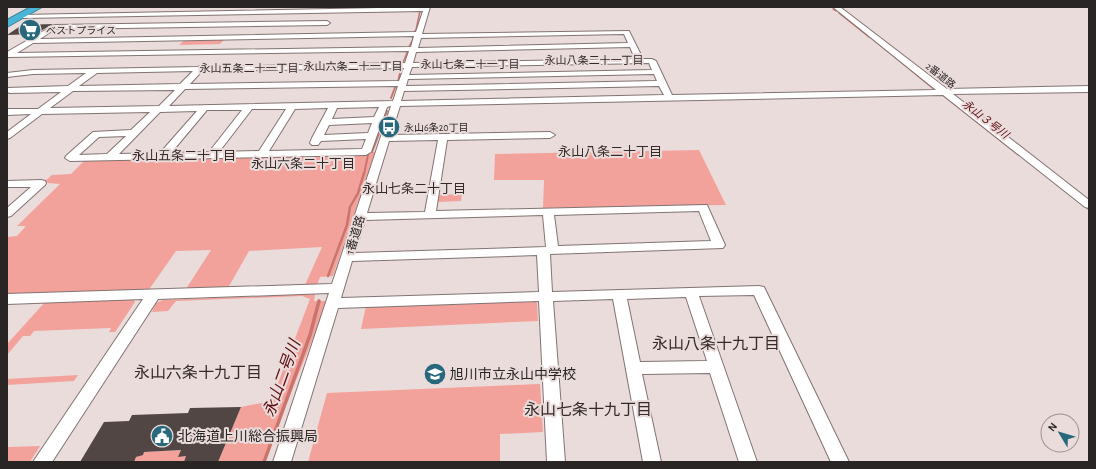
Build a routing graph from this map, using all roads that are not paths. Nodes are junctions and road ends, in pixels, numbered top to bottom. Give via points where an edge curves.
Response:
1 (38, 7) edge
2 (108, 7) edge
3 (177, 7) edge
4 (836, 7) edge
5 (427, 8) edge
6 (338, 9) edge
7 (258, 10) edge
8 (169, 13) junction
9 (96, 14) junction
10 (22, 16) junction
11 (327, 23) junction
12 (7, 24) edge
13 (243, 24) junction
14 (153, 26) junction
15 (576, 33) junction
16 (533, 34) junction
17 (418, 35) junction
18 (320, 36) junction
19 (231, 37) junction
20 (136, 39) junction
21 (32, 41) junction
22 (633, 45) junction
23 (579, 46) junction
24 (534, 47) junction
25 (414, 49) junction
26 (310, 50) junction
27 (217, 52) junction
28 (117, 54) junction
29 (7, 55) edge
30 (48, 55) junction
31 (640, 61) junction
32 (583, 62) junction
33 (533, 63) junction
34 (200, 69) junction
35 (94, 71) junction
36 (656, 72) junction
37 (531, 74) junction
38 (7, 75) edge
39 (18, 75) junction
40 (293, 76) junction
41 (405, 78) junction
42 (661, 83) junction
43 (532, 86) junction
44 (182, 87) junction
45 (70, 89) junction
46 (1089, 89) edge
47 (10, 90) dead end
48 (945, 92) junction
49 (669, 98) junction
50 (533, 101) junction
51 (390, 104) junction
52 (334, 105) junction
53 (272, 106) junction
54 (292, 106) junction
55 (249, 107) junction
56 (204, 108) junction
57 (159, 109) junction
58 (40, 111) junction
59 (7, 112) edge
60 (377, 120) junction
61 (326, 122) junction
62 (134, 133) junction
63 (550, 135) dead end
64 (7, 136) edge
65 (372, 136) junction
66 (443, 137) junction
67 (318, 138) junction
68 (386, 138) junction
69 (310, 153) junction
70 (262, 154) junction
71 (212, 155) junction
72 (162, 156) junction
73 (110, 157) junction
74 (7, 184) edge
75 (1089, 205) edge
76 (548, 212) junction
77 (7, 214) edge
78 (430, 215) junction
79 (360, 217) junction
80 (547, 250) junction
81 (348, 257) junction
82 (338, 288) junction
83 (691, 292) junction
84 (153, 295) junction
85 (619, 295) junction
86 (546, 297) junction
87 (7, 299) edge
88 (334, 303) junction
89 (715, 367) junction
90 (633, 368) junction
91 (42, 462) edge
92 (282, 462) edge
93 (556, 462) edge
94 (652, 462) edge
95 (748, 462) edge
96 (840, 462) edge

1 - 10 highway
2 - 9 street
3 - 8 street
4 - 48 street, 2番道路
5 - 6 street
5 - 17 street, 1番道路
6 - 7 street
6 - 11 street
7 - 8 street
7 - 13 street
8 - 9 street
8 - 14 street
9 - 10 street
10 - 12 highway
11 - 13 street
11 - 18 street
13 - 14 street
13 - 19 street
14 - 20 street
14 - 21 street via 54,27
15 - 16 street
15 - 22 street via 627,32
15 - 23 street
16 - 17 street
16 - 24 street
17 - 18 street
17 - 25 street, 1番道路
18 - 19 street
18 - 26 street
19 - 20 street
19 - 27 street
20 - 21 street
20 - 28 street
21 - 29 street
22 - 23 street
22 - 31 street
23 - 24 street
23 - 32 street
24 - 25 street
24 - 33 street
25 - 26 street
25 - 41 street, 1番道路
26 - 27 street
26 - 40 street
27 - 28 street
27 - 34 street
28 - 30 street
28 - 35 street
29 - 30 street
30 - 39 street
31 - 32 street
31 - 36 street via 652,61
32 - 33 street
33 - 37 street
33 - 41 street
34 - 35 street
34 - 40 street
34 - 44 street
35 - 39 street via 33,72
35 - 45 street
36 - 37 street
36 - 42 street
37 - 41 street
37 - 43 street
38 - 39 street
40 - 41 street
40 - 41 street
40 - 44 street
40 - 53 street
41 - 43 street
41 - 51 street, 1番道路
42 - 43 street
42 - 49 street
43 - 50 street
44 - 45 street
44 - 57 street
45 - 47 street
45 - 58 street
46 - 48 street
48 - 49 street
48 - 75 street, 2番道路
49 - 50 street
50 - 51 street
51 - 52 street
51 - 60 street
51 - 68 street, 1番道路
52 - 54 street
52 - 61 street
53 - 54 street
53 - 55 street
54 - 70 street
55 - 56 street
55 - 71 street
56 - 57 street
56 - 72 street
57 - 58 street
57 - 62 street
58 - 59 street
58 - 64 street
60 - 61 street
60 - 65 street
61 - 67 street
62 - 73 street
62 - 73 street via 96,134 70,158
63 - 66 street
65 - 67 street
65 - 69 street via 366,152
66 - 68 street
66 - 78 street
67 - 69 street
68 - 79 street, 1番道路
69 - 70 street
70 - 71 street
71 - 72 street
72 - 73 street
74 - 77 street via 41,183
76 - 78 street
76 - 80 street
76 - 80 street via 703,207 719,245
78 - 79 street
79 - 81 street, 1番道路
80 - 81 street
80 - 86 street
81 - 82 street, 1番道路
82 - 84 street
82 - 88 street, 1番道路
83 - 85 street
83 - 89 street
83 - 96 street via 759,290
84 - 87 street
84 - 91 street
85 - 86 street
85 - 90 street
86 - 88 street
86 - 93 street
88 - 92 street, 1番道路
89 - 90 street
89 - 95 street
90 - 94 street

